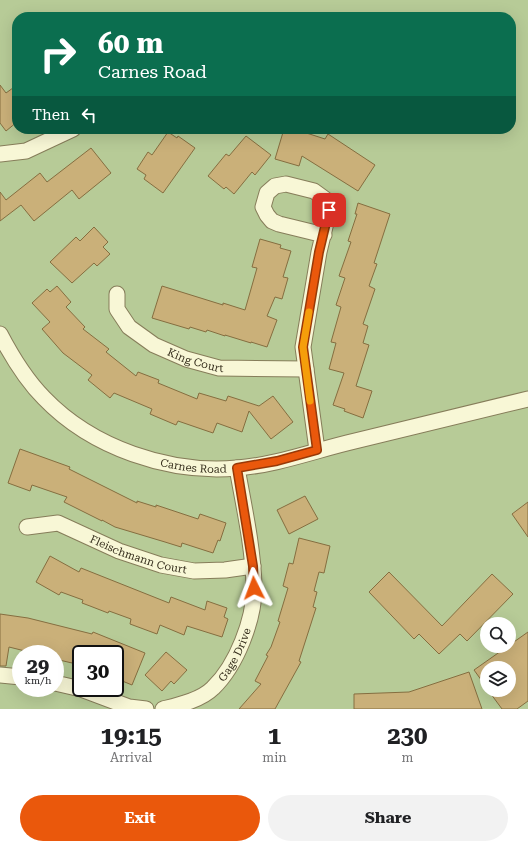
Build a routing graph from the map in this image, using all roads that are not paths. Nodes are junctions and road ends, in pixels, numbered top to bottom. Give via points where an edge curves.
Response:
1 (62, 134) edge
2 (0, 154) edge
3 (324, 235) dead end
4 (118, 294) dead end
5 (0, 334) edge
6 (306, 369) junction
7 (528, 399) edge
8 (317, 450) junction
9 (237, 468) junction
10 (27, 527) dead end
11 (253, 566) junction
12 (0, 675) edge
13 (12, 676) edge
14 (64, 685) edge
15 (187, 706) edge
16 (146, 709) edge
17 (163, 709) edge

1 - 2 street via 26,151
3 - 6 street via 303,347
4 - 6 street, King Court via 117,309 129,328 154,345 186,359 219,368
5 - 9 street, Carnes Road via 22,372 44,399 74,424 121,451 173,466
6 - 8 street
7 - 8 street, Carnes Road
8 - 9 street, Carnes Road
9 - 11 street, Gage Drive
10 - 11 street, Fleischmann Court via 58,523 120,551 161,565 194,571
11 - 15 street, Gage Drive via 254,588 250,617 230,668 212,689
12 - 13 street
14 - 16 street via 129,707
15 - 17 street, Gage Drive

